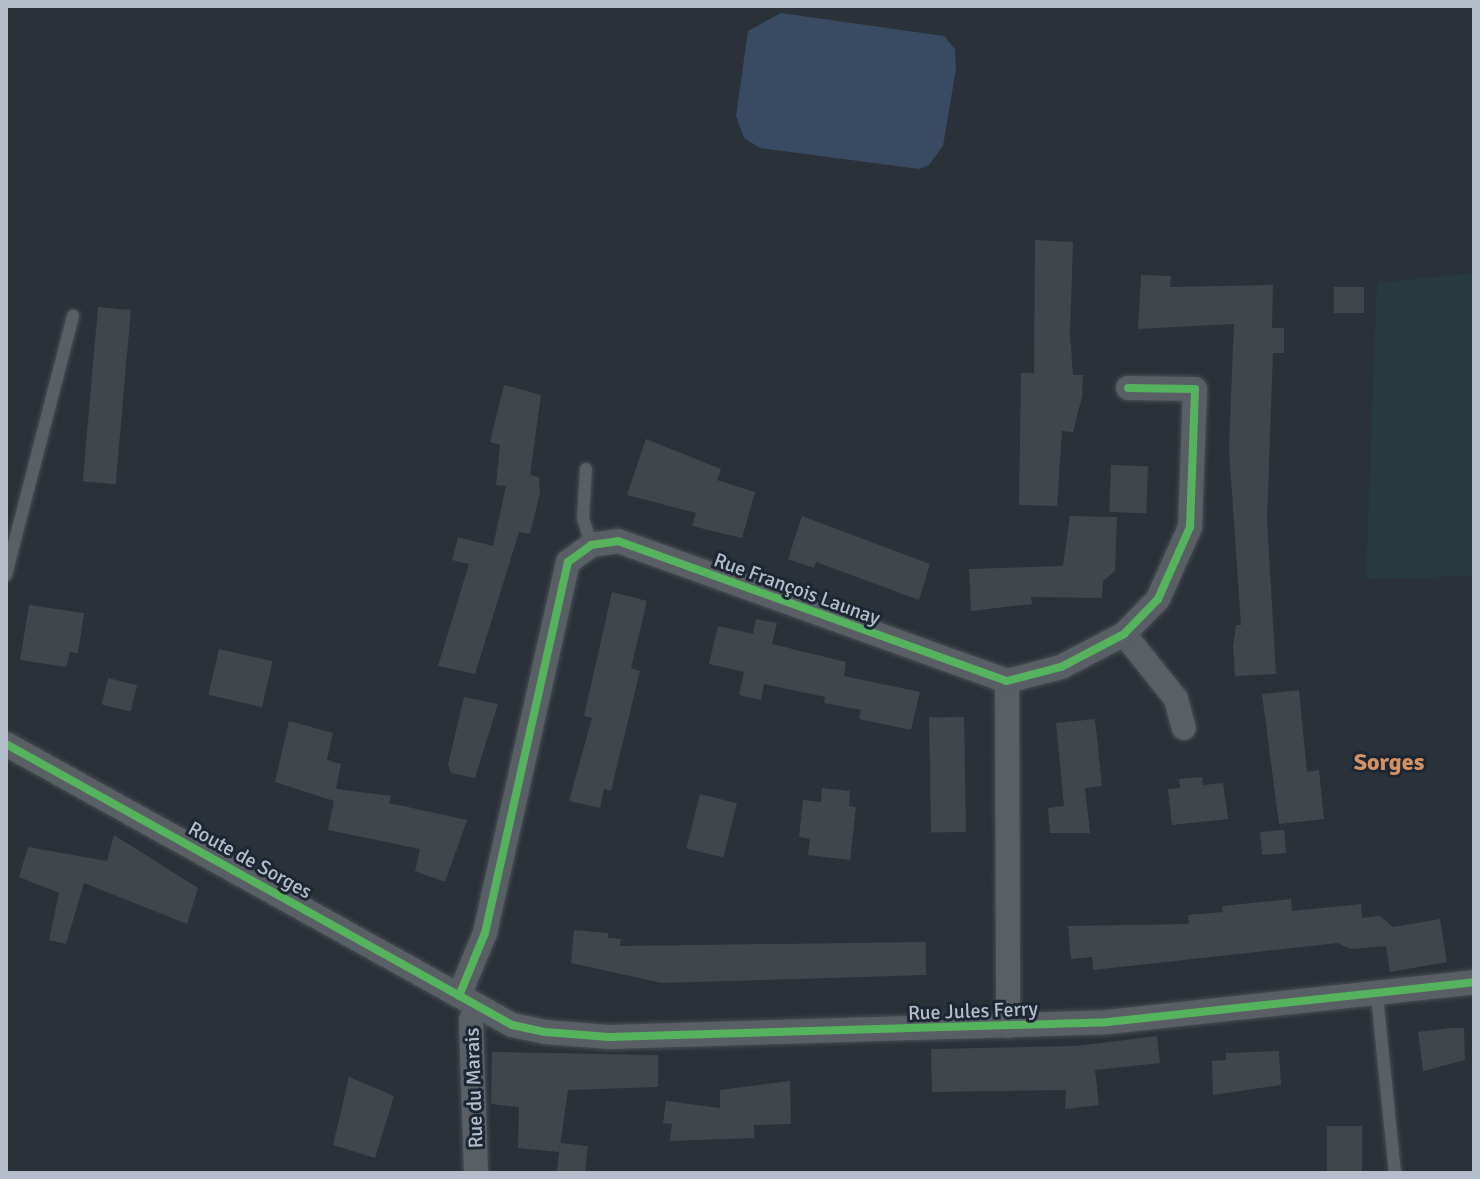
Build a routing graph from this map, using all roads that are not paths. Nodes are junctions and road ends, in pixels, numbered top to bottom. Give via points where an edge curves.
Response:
1 (73, 315) dead end
2 (1128, 388) dead end
3 (586, 469) dead end
4 (591, 545) junction
5 (6, 575) edge
6 (1124, 634) junction
7 (1007, 681) junction
8 (1184, 728) dead end
9 (6, 744) edge
10 (1474, 982) edge
11 (1377, 996) junction
12 (468, 1000) junction
13 (1008, 1026) junction
14 (476, 1173) edge
15 (1395, 1173) edge

1 - 5 lane
2 - 6 street via 1195,389 1190,527 1158,599
3 - 4 lane via 583,518
4 - 7 street, Rue François Launay via 618,541
4 - 12 street via 568,562
6 - 7 street via 1061,667
6 - 8 street via 1176,699
7 - 13 street
9 - 12 street, Route de Sorges
10 - 11 street, Rue Jules Ferry
11 - 13 street, Rue Jules Ferry
11 - 15 lane
12 - 13 street, Rue Jules Ferry via 512,1025 609,1037
12 - 14 street, Rue du Marais

